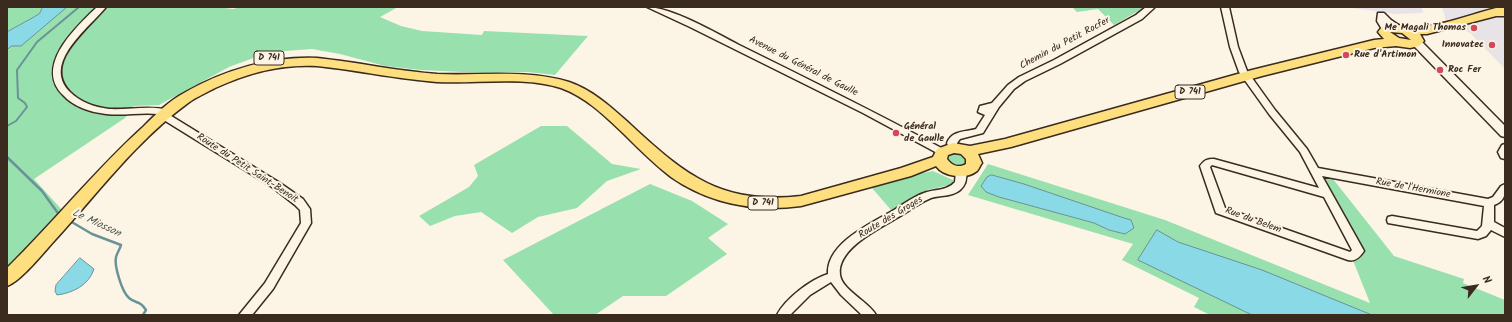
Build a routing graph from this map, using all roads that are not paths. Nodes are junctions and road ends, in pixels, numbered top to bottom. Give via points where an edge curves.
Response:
1 (102, 7) edge
2 (651, 7) edge
3 (1151, 7) edge
4 (1225, 7) edge
5 (1501, 10) edge
6 (1380, 11) edge
7 (1402, 36) junction
8 (1246, 76) junction
9 (164, 114) junction
10 (1505, 133) edge
11 (1505, 142) edge
12 (1505, 147) edge
13 (1505, 156) edge
14 (953, 157) junction
15 (1315, 171) junction
16 (961, 172) joint
17 (1505, 188) edge
18 (1326, 194) junction
19 (1489, 203) junction
20 (1392, 220) dead end
21 (1489, 224) junction
22 (1505, 233) edge
23 (834, 276) junction
24 (7, 279) edge
25 (245, 315) edge
26 (783, 315) edge
27 (870, 315) edge

1 - 9 street via 75,34 61,54 57,74 59,88 72,99 99,111
2 - 14 street, Avenue du Général de Gaulle via 693,25
3 - 14 street, Chemin du Petit Rocfer via 1139,17 1011,87 992,110 980,131 953,139
4 - 8 street via 1234,48
5 - 7 main road
6 - 7 street
6 - 7 street via 1381,20
7 - 8 main road, D 741
7 - 10 street via 1435,60
8 - 14 main road, D 741 via 1006,144 981,155
8 - 15 street via 1304,151
9 - 14 main road, D 741 via 182,100 222,79 248,69 312,61 414,76 533,79 565,85 599,104 687,180 713,192 743,201 770,204 801,201
9 - 24 main road, D 741
9 - 25 street, Route du Petit Saint-Benoit via 276,185 306,210 306,223 269,286
10 - 11 street via 1500,136
12 - 13 street
14 - 16 main road
15 - 18 street
15 - 19 street, Rue de l'Hermione
16 - 23 street, Route des Groges via 961,181 956,189 926,196 853,240 838,258 833,270
17 - 19 street via 1497,200
18 - 18 street, Rue du Belem via 1358,251 1352,257 1220,210 1205,166 1209,162 1214,162
19 - 21 street
20 - 21 street via 1472,235 1483,234
21 - 22 street
23 - 26 street via 823,279 808,290
23 - 27 street

